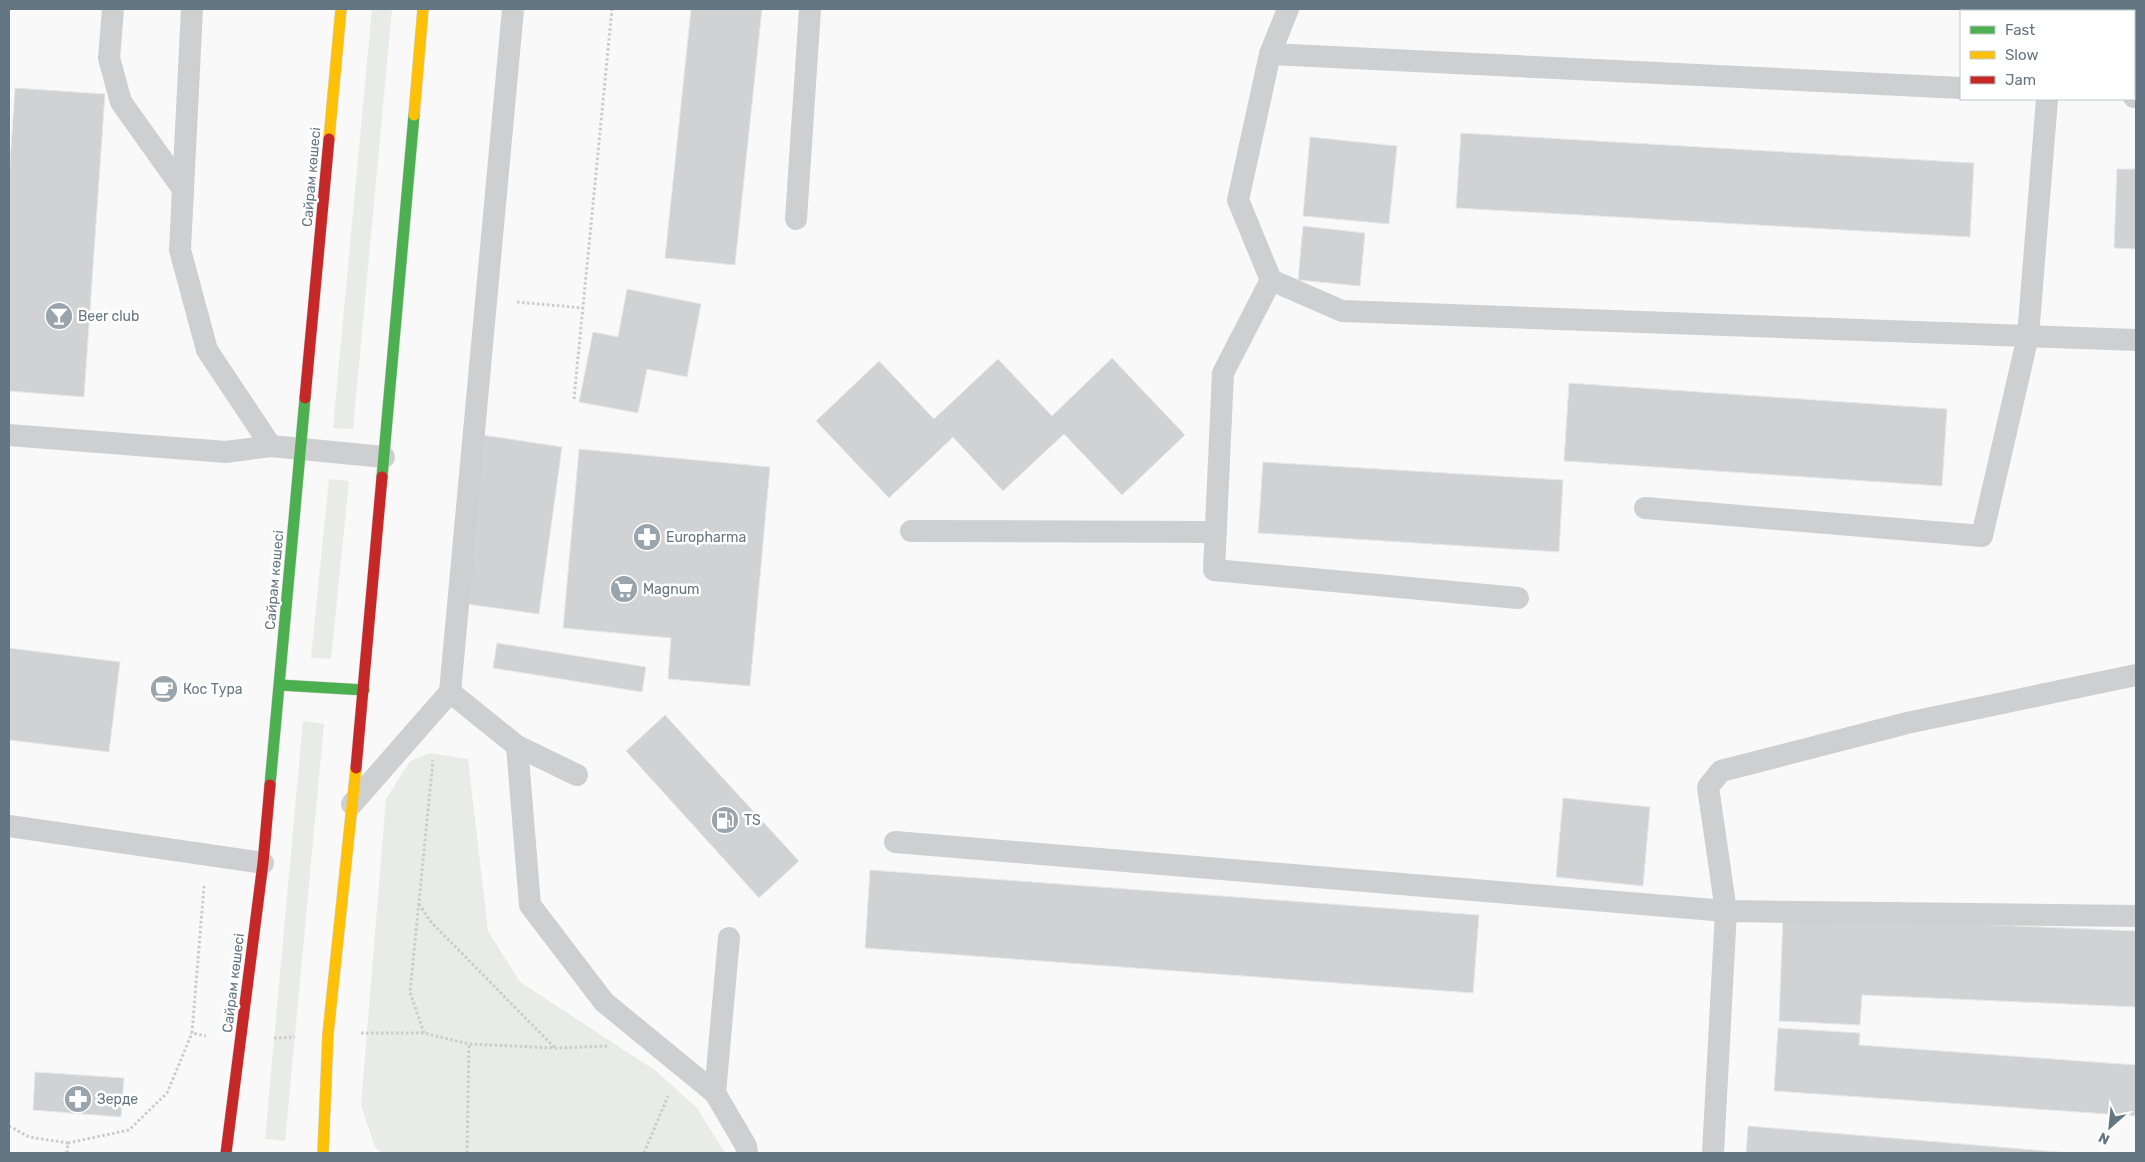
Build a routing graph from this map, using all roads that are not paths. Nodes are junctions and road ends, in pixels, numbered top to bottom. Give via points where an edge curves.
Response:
1 (113, 9) edge
2 (192, 9) edge
3 (341, 9) edge
4 (423, 9) edge
5 (513, 9) edge
6 (810, 9) edge
7 (1288, 9) edge
8 (1270, 54) junction
9 (1960, 88) edge
10 (2047, 100) edge
11 (183, 190) junction
12 (796, 219) dead end
13 (1271, 280) junction
14 (2028, 336) junction
15 (2136, 340) edge
16 (9, 435) edge
17 (272, 446) junction
18 (301, 450) junction
19 (384, 457) junction
20 (1645, 508) dead end
21 (911, 531) dead end
22 (1216, 532) junction
23 (1518, 598) dead end
24 (2136, 675) edge
25 (280, 686) junction
26 (364, 690) junction
27 (450, 692) junction
28 (517, 746) junction
29 (577, 775) dead end
30 (352, 804) junction
31 (9, 826) edge
32 (895, 842) dead end
33 (262, 863) junction
34 (1726, 911) junction
35 (2136, 916) edge
36 (729, 938) dead end
37 (715, 1093) junction
38 (226, 1153) edge
39 (323, 1153) edge
40 (748, 1153) edge
41 (1713, 1153) edge

1 - 11 lane via 109,58 121,102
2 - 11 lane
3 - 18 main road, Сайрам көшесі
4 - 19 main road
5 - 27 lane
6 - 12 lane
7 - 8 lane
8 - 9 lane
8 - 13 lane via 1238,200
10 - 14 lane
11 - 17 lane via 180,250 207,350
13 - 14 lane via 1342,311
13 - 22 lane via 1223,373
14 - 15 lane
14 - 20 lane via 1982,536
16 - 17 lane via 226,452
17 - 18 lane
18 - 19 lane
18 - 25 main road, Сайрам көшесі
19 - 26 main road
21 - 22 lane
22 - 23 lane via 1214,570
24 - 34 lane via 1907,723 1721,771 1708,787
25 - 26 main road
25 - 33 main road, Сайрам көшесі
26 - 30 main road
27 - 28 lane
27 - 30 lane
28 - 29 lane
28 - 37 lane via 530,905 604,1002
30 - 39 main road via 328,1034
31 - 33 lane
32 - 34 lane
33 - 38 main road, Сайрам көшесі
34 - 35 lane
34 - 41 lane
36 - 37 lane
37 - 40 lane

